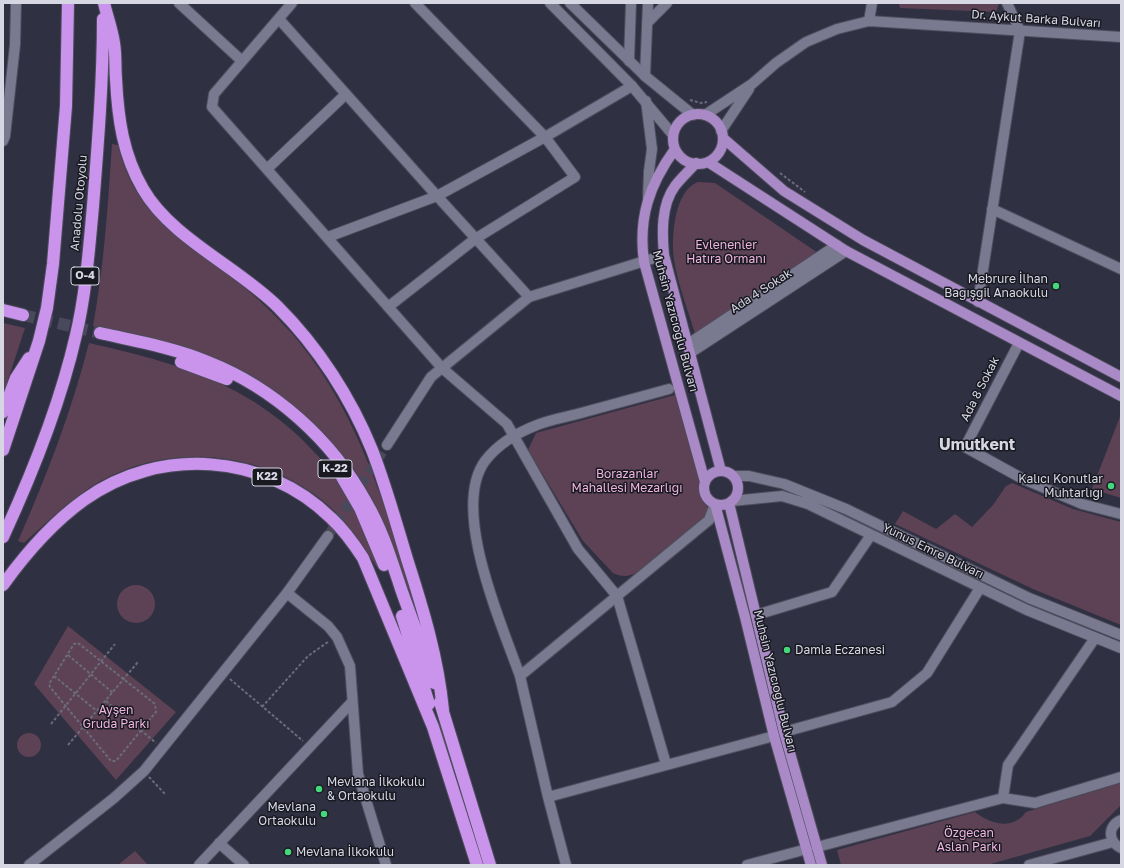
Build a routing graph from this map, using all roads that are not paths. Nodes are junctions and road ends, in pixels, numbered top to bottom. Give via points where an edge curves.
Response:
1 (16, 3) edge
2 (68, 3) edge
3 (103, 3) edge
4 (179, 3) edge
5 (292, 3) edge
6 (415, 3) edge
7 (550, 3) edge
8 (570, 3) edge
9 (631, 3) edge
10 (648, 3) edge
11 (667, 3) edge
12 (872, 3) edge
13 (1007, 3) edge
14 (279, 19) junction
15 (869, 21) junction
16 (647, 23) junction
17 (1020, 31) junction
18 (1121, 37) edge
19 (242, 61) junction
20 (629, 61) junction
21 (645, 76) junction
22 (752, 84) junction
23 (632, 86) junction
24 (346, 94) junction
25 (646, 101) junction
26 (693, 115) junction
27 (705, 115) junction
28 (722, 134) junction
29 (673, 135) junction
30 (545, 137) junction
31 (3, 141) edge
32 (675, 149) junction
33 (708, 162) junction
34 (696, 163) junction
35 (267, 169) junction
36 (437, 196) junction
37 (648, 198) junction
38 (992, 209) junction
39 (328, 238) junction
40 (474, 239) junction
41 (842, 248) junction
42 (664, 255) junction
43 (644, 262) junction
44 (1121, 269) edge
45 (529, 297) junction
46 (978, 302) junction
47 (388, 307) junction
48 (3, 310) edge
49 (3, 318) edge
50 (39, 341) junction
51 (1019, 343) junction
52 (689, 348) junction
53 (442, 368) junction
54 (1121, 377) edge
55 (669, 389) dead end
56 (1121, 396) edge
57 (3, 412) edge
58 (514, 437) junction
59 (387, 445) tunnel mouth
60 (3, 450) edge
61 (721, 471) junction
62 (734, 476) junction
63 (705, 482) junction
64 (730, 502) junction
65 (715, 504) junction
66 (1121, 514) edge
67 (871, 535) junction
68 (328, 536) tunnel mouth
69 (3, 537) edge
70 (3, 585) edge
71 (980, 588) junction
72 (287, 593) junction
73 (617, 596) junction
74 (756, 615) junction
75 (1121, 635) edge
76 (1095, 638) junction
77 (1121, 648) edge
78 (520, 676) junction
79 (352, 702) junction
80 (443, 710) junction
81 (433, 727) junction
82 (779, 734) junction
83 (666, 764) junction
84 (1121, 777) edge
85 (548, 797) junction
86 (1003, 798) junction
87 (1121, 820) edge
88 (219, 843) junction
89 (1117, 845) edge
90 (817, 847) junction
91 (807, 849) junction
92 (1036, 864) edge
93 (29, 865) edge
94 (200, 865) edge
95 (244, 865) edge
96 (386, 865) edge
97 (477, 865) edge
98 (490, 865) edge
99 (566, 865) edge
100 (747, 865) edge
101 (811, 865) edge
102 (822, 865) edge

1 - 31 street via 15,45 6,136
2 - 50 highway, Anadolu Otoyolu via 66,106 57,211 47,308
3 - 69 highway, Anadolu Otoyolu / O-4 via 100,121 89,246 76,334 51,420
3 - 80 highway via 114,43 122,137 144,192 170,221 192,240 277,306 305,336 332,374 355,414 384,484 425,618 440,676
4 - 19 street
5 - 14 street
6 - 30 street
7 - 23 street
8 - 20 street
9 - 20 street
10 - 16 street
11 - 16 street
12 - 15 street
13 - 17 street
14 - 19 street
14 - 24 street
15 - 17 street, Dr. Aykut Barka Bulvarı
15 - 22 street, Dr. Aykut Barka Bulvarı via 837,29 806,42
16 - 21 street
17 - 18 street, Dr. Aykut Barka Bulvarı
17 - 38 street
19 - 35 street via 214,94 212,107
20 - 21 street
21 - 26 street
22 - 27 street, Dr. Aykut Barka Bulvarı
22 - 28 street, Dr. Aykut Barka Bulvarı
23 - 25 street
23 - 30 street
24 - 35 street
24 - 36 street
25 - 29 street
25 - 37 street via 652,149
26 - 27 main road
26 - 29 main road via 681,121
27 - 28 main road via 716,122
28 - 33 main road via 720,151
28 - 46 main road via 784,191 863,240
29 - 32 main road
30 - 36 street
30 - 40 street via 575,178
32 - 34 main road via 685,160
32 - 37 main road, Muhsin Yazıcıoğlu Bulvarı via 660,172
33 - 34 main road
33 - 41 main road
34 - 42 main road, Muhsin Yazıcıoğlu Bulvarı via 675,186 667,204 663,234
35 - 39 street
36 - 39 street
36 - 40 street
37 - 43 main road, Muhsin Yazıcıoğlu Bulvarı via 642,222
38 - 44 street
38 - 46 street
39 - 47 street
40 - 45 street
40 - 47 street
41 - 51 main road
41 - 52 street, Ada 4 Sokak
42 - 43 street
42 - 52 main road, Muhsin Yazıcıoğlu Bulvarı
43 - 45 street
43 - 63 main road, Muhsin Yazıcıoğlu Bulvarı
45 - 53 street
46 - 54 main road
47 - 53 street
48 - 49 highway via 22,319
50 - 57 highway via 16,378
50 - 60 highway, Anadolu Otoyolu
51 - 56 main road
51 - 66 street, Ada 8 Sokak via 966,447 1023,479 1082,504
52 - 61 main road, Muhsin Yazıcıoğlu Bulvarı
53 - 58 street via 507,424
53 - 59 street via 431,377
55 - 58 street via 538,425
58 - 73 street via 578,549
58 - 78 street via 485,461 478,476 473,516 484,576
61 - 62 main road
61 - 63 main road via 711,474
62 - 64 main road via 738,490
62 - 75 street via 760,478 784,484 846,509 1029,598
63 - 65 main road via 707,497
64 - 65 main road
64 - 67 street, Yunus Emre Bulvarı via 782,496 808,504
64 - 74 main road
65 - 73 street via 709,520
65 - 82 main road, Muhsin Yazıcıoğlu Bulvarı
67 - 71 street, Yunus Emre Bulvarı
67 - 74 street via 832,592
68 - 72 street
70 - 81 highway, K22 via 53,525 85,500 114,483 145,471 183,464 223,465 267,476 301,494 331,517 363,558
71 - 76 street, Yunus Emre Bulvarı
71 - 82 street via 928,673 892,702
72 - 79 street via 328,626 337,637 350,666
72 - 93 street via 144,771
73 - 78 street
73 - 83 street
74 - 82 main road
76 - 77 street, Yunus Emre Bulvarı
76 - 86 street via 1008,765
78 - 85 street
79 - 88 street
79 - 96 street via 358,774
80 - 81 highway, K-22 via 377,522 357,485 328,448 279,403 225,369 168,349 99,337 171,358 225,378 273,408 321,452 346,483 377,546 427,693
80 - 98 highway
81 - 97 highway
82 - 83 street
82 - 90 main road
82 - 91 main road, Muhsin Yazıcıoğlu Bulvarı
83 - 85 street
84 - 86 street via 1035,803
85 - 99 street
86 - 90 street
87 - 89 street via 1112,828 1111,838
88 - 94 street
88 - 95 street
89 - 92 street
90 - 102 main road
91 - 100 street
91 - 101 main road, Muhsin Yazıcıoğlu Bulvarı

